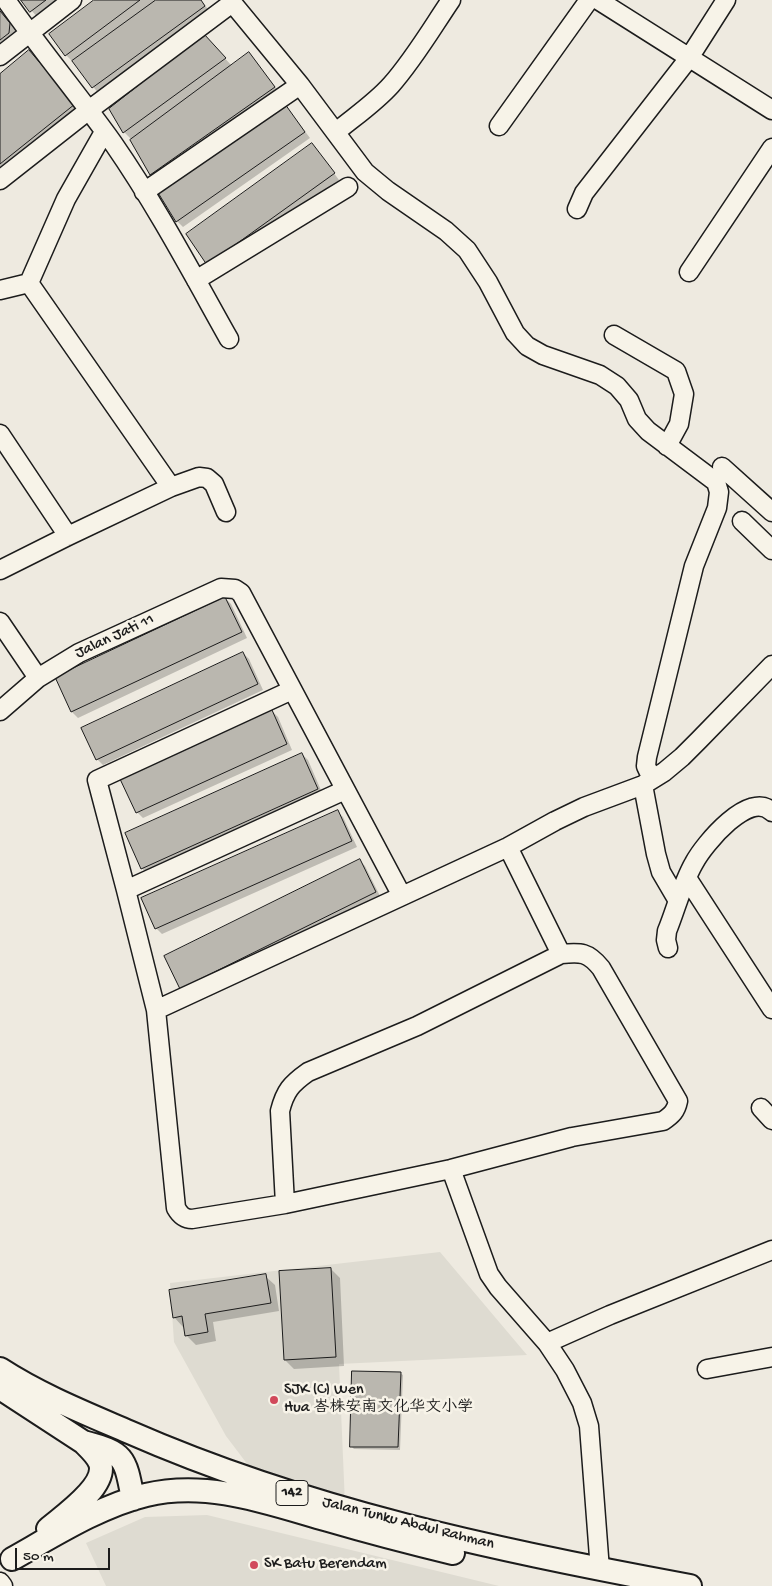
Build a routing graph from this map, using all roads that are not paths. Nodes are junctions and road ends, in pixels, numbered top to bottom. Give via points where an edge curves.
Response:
1 (6, 0) edge
2 (72, 0) edge
3 (451, 0) edge
4 (589, 0) edge
5 (598, 0) edge
6 (726, 0) edge
7 (230, 1) edge
8 (29, 33) junction
9 (0, 56) edge
10 (689, 58) junction
11 (300, 85) junction
12 (89, 110) junction
13 (772, 110) edge
14 (499, 126) dead end
15 (104, 132) junction
16 (336, 132) junction
17 (772, 148) edge
18 (0, 180) edge
19 (348, 187) dead end
20 (144, 192) junction
21 (577, 209) dead end
22 (688, 272) dead end
23 (196, 280) junction
24 (29, 282) junction
25 (0, 290) edge
26 (614, 335) dead end
27 (229, 339) dead end
28 (0, 434) edge
29 (667, 446) junction
30 (722, 467) dead end
31 (170, 487) junction
32 (226, 512) dead end
33 (772, 512) edge
34 (742, 521) dead end
35 (68, 536) junction
36 (772, 550) edge
37 (0, 570) edge
38 (0, 622) edge
39 (772, 665) edge
40 (38, 678) junction
41 (292, 690) junction
42 (0, 711) edge
43 (647, 782) junction
44 (345, 790) junction
45 (772, 812) edge
46 (508, 847) junction
47 (687, 878) junction
48 (126, 890) junction
49 (402, 896) junction
50 (678, 902) junction
51 (668, 948) dead end
52 (562, 954) junction
53 (772, 1009) edge
54 (156, 1010) junction
55 (451, 1169) junction
56 (284, 1204) junction
57 (772, 1250) edge
58 (547, 1343) junction
59 (772, 1357) edge
60 (707, 1368) dead end
61 (0, 1369) edge
62 (0, 1388) edge
63 (83, 1442) junction
64 (133, 1499) junction
65 (6, 1564) edge
66 (606, 1578) edge
67 (0, 1582) edge
68 (3, 1586) edge
69 (690, 1586) edge

1 - 8 street
2 - 8 street
3 - 16 street via 390,86
4 - 14 street
5 - 10 street
6 - 10 street
7 - 11 street
7 - 12 street
8 - 9 street
8 - 12 street
10 - 13 street
10 - 21 street via 584,193
11 - 16 street
11 - 20 street
12 - 15 street
12 - 18 street
15 - 20 street
15 - 24 street via 66,199
16 - 29 street via 375,182 446,231 467,250 515,333 527,346 543,356 600,375 617,386 629,400 637,419
17 - 22 street
19 - 23 street
20 - 23 street
23 - 27 street
24 - 25 street
24 - 31 street
26 - 29 street via 676,371 684,394 679,424
28 - 35 street
29 - 43 street via 716,482 719,492 717,508 694,566 647,757
30 - 33 street
31 - 32 street via 199,477 207,478 214,484
31 - 35 street
34 - 36 street
35 - 37 street
38 - 40 street
39 - 43 street via 682,757
40 - 41 street, Jalan Jati 11 via 79,653 221,588 234,589 241,594
40 - 42 street, Jalan Jati 11
41 - 44 street
41 - 48 street via 97,780
43 - 46 street via 584,807
43 - 50 street via 656,854 661,872
44 - 48 street
44 - 49 street
45 - 47 street via 760,805 751,807 729,822 704,847
46 - 49 street
46 - 52 street
47 - 50 street
47 - 53 street
48 - 54 street
49 - 54 street
50 - 51 street via 667,931
52 - 55 street via 586,954 601,968 678,1100 676,1110 663,1121 572,1138
52 - 56 street via 417,1026 296,1080 288,1088 280,1111
54 - 56 street via 179,1213 192,1219
55 - 56 street
55 - 58 street via 489,1274
57 - 58 street
58 - 66 street via 573,1384 589,1426
59 - 60 street
61 - 66 main road, Jalan Tunku Abdul Rahman / 142 via 68,1406 242,1478
62 - 63 main road
63 - 64 main road via 111,1450 122,1459
63 - 65 main road via 101,1465 99,1480 91,1491
64 - 65 main road via 66,1529
64 - 66 main road, Jalan Tunku Abdul Rahman / 142 via 180,1489 216,1491 268,1502 420,1545
66 - 69 main road, Jalan Tunku Abdul Rahman / 142
67 - 68 street

